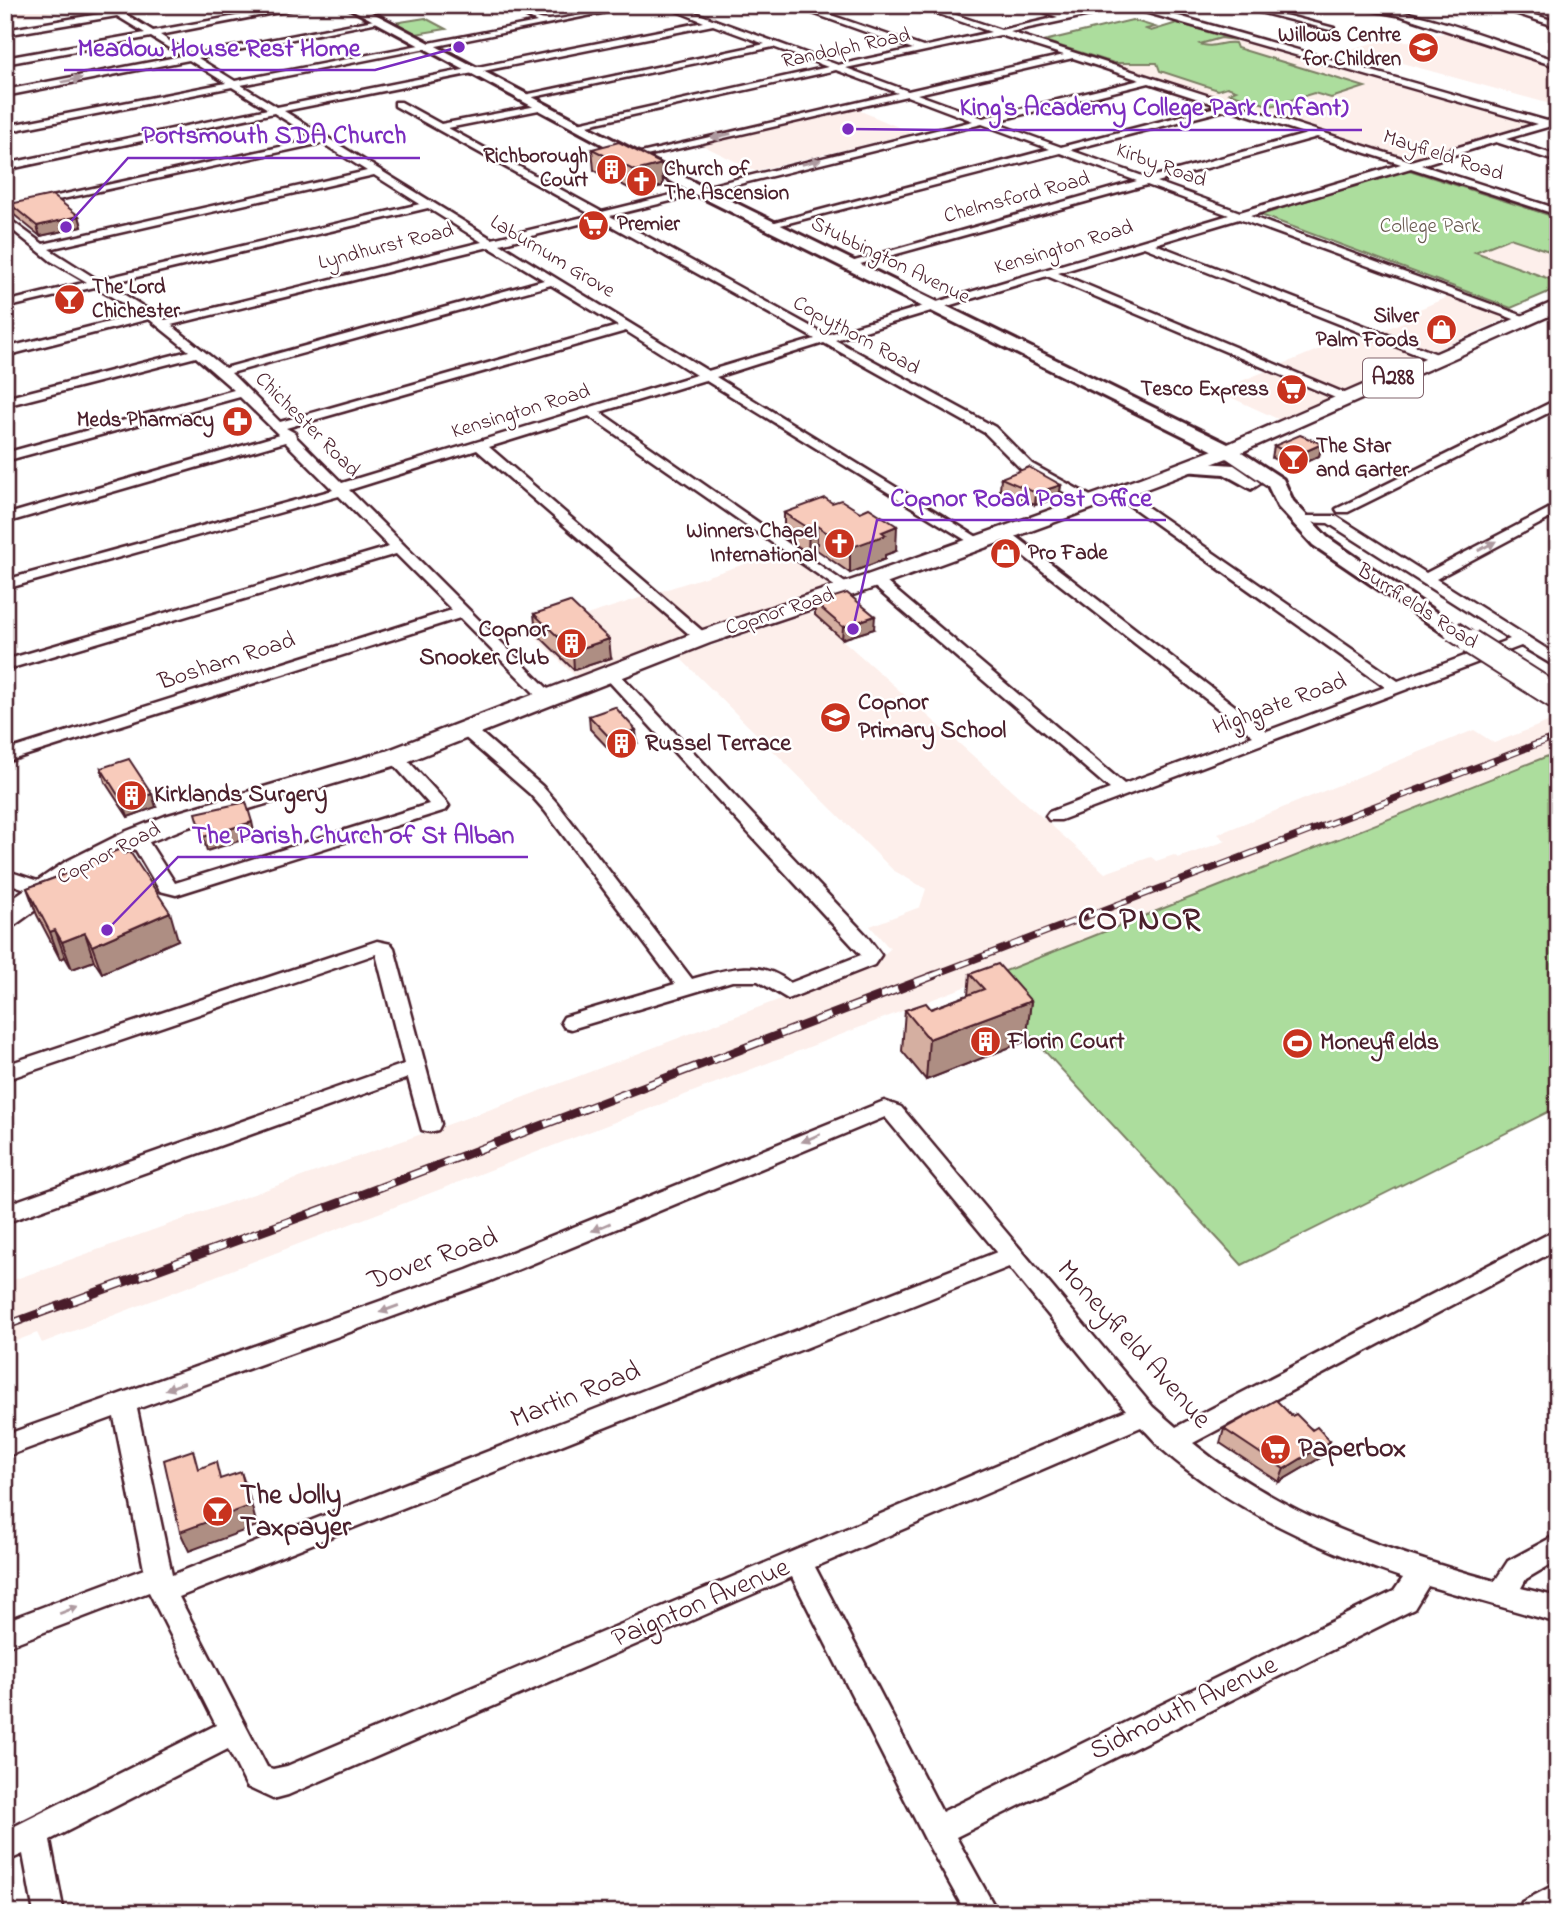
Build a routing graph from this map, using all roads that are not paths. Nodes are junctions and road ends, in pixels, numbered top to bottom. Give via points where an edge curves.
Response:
1 (106, 5) edge
2 (311, 5) edge
3 (349, 5) edge
4 (508, 5) edge
5 (638, 5) edge
6 (666, 5) edge
7 (794, 5) edge
8 (917, 5) edge
9 (1029, 5) edge
10 (1125, 5) edge
11 (1130, 5) edge
12 (1236, 5) edge
13 (1348, 5) edge
14 (1494, 5) edge
15 (79, 9) dead end
16 (118, 13) junction
17 (1558, 13) edge
18 (1533, 17) junction
19 (1068, 18) junction
20 (379, 22) junction
21 (545, 23) junction
22 (713, 23) junction
23 (1089, 23) dead end
24 (1558, 25) edge
25 (1330, 28) dead end
26 (5, 33) edge
27 (1002, 33) junction
28 (152, 34) junction
29 (774, 44) junction
30 (423, 46) junction
31 (925, 50) junction
32 (1075, 56) junction
33 (191, 58) junction
34 (5, 61) edge
35 (1558, 64) edge
36 (838, 68) junction
37 (469, 70) junction
38 (1149, 80) junction
39 (233, 83) junction
40 (5, 93) edge
41 (907, 93) junction
42 (519, 97) junction
43 (398, 104) dead end
44 (1230, 106) junction
45 (539, 107) junction
46 (277, 110) junction
47 (981, 121) junction
48 (1558, 121) edge
49 (1546, 124) junction
50 (574, 125) junction
51 (439, 127) junction
52 (5, 129) edge
53 (1318, 134) junction
54 (1495, 139) junction
55 (324, 140) junction
56 (1060, 150) junction
57 (632, 156) junction
58 (1558, 159) edge
59 (1411, 164) junction
60 (5, 167) edge
61 (376, 172) junction
62 (1148, 182) junction
63 (698, 190) junction
64 (429, 205) junction
65 (18, 207) edge
66 (1558, 212) edge
67 (597, 215) junction
68 (1241, 216) junction
69 (5, 219) edge
70 (769, 225) junction
71 (489, 242) junction
72 (1146, 244) junction
73 (40, 248) junction
74 (849, 264) junction
75 (1049, 273) junction
76 (554, 281) junction
77 (100, 283) junction
78 (5, 305) edge
79 (1558, 305) edge
80 (934, 306) junction
81 (150, 315) junction
82 (1525, 320) junction
83 (163, 324) junction
84 (628, 327) junction
85 (823, 340) junction
86 (5, 352) edge
87 (200, 352) junction
88 (1438, 359) junction
89 (223, 372) junction
90 (706, 375) junction
91 (243, 392) junction
92 (1345, 398) junction
93 (5, 402) edge
94 (1558, 403) edge
95 (590, 411) junction
96 (285, 431) junction
97 (480, 446) junction
98 (1228, 452) junction
99 (5, 457) edge
100 (1189, 467) junction
101 (342, 489) junction
102 (1120, 492) junction
103 (1089, 502) junction
104 (1558, 508) edge
105 (1343, 509) dead end
106 (1292, 511) junction
107 (5, 519) edge
108 (1003, 533) junction
109 (977, 543) junction
110 (400, 548) junction
111 (1427, 578) junction
112 (875, 580) junction
113 (5, 585) edge
114 (846, 590) junction
115 (463, 612) junction
116 (702, 638) junction
117 (1523, 640) junction
118 (1558, 642) edge
119 (1538, 650) junction
120 (1558, 663) edge
121 (5, 665) edge
122 (611, 673) junction
123 (1397, 688) junction
124 (548, 698) junction
125 (1558, 698) edge
126 (467, 730) junction
127 (1265, 737) junction
128 (5, 757) edge
129 (395, 757) junction
130 (1122, 791) junction
131 (1055, 816) dead end
132 (137, 837) junction
133 (5, 876) edge
134 (43, 888) junction
135 (5, 918) edge
136 (688, 987) junction
137 (571, 1022) dead end
138 (415, 1068) junction
139 (5, 1073) edge
140 (874, 1112) joint
141 (430, 1124) dead end
142 (5, 1214) edge
143 (1558, 1238) edge
144 (1012, 1256) junction
145 (124, 1405) junction
146 (1144, 1413) junction
147 (1172, 1442) junction
148 (5, 1446) edge
149 (1558, 1546) edge
150 (798, 1562) junction
151 (1421, 1574) junction
152 (160, 1584) junction
153 (1501, 1596) junction
154 (1558, 1610) edge
155 (5, 1634) edge
156 (232, 1731) junction
157 (936, 1831) junction
158 (34, 1832) junction
159 (5, 1847) edge
160 (1558, 1898) edge
161 (49, 1913) edge
162 (983, 1913) edge
163 (1532, 1913) edge

1 - 15 street
1 - 16 street, Laburnum Grove
2 - 28 street
3 - 20 street, Stubbington Avenue
4 - 21 street
5 - 21 street
6 - 22 street, Kirby Road
7 - 31 street
8 - 27 street, Mayfield Road
9 - 19 street
10 - 19 street, Randolph Road
11 - 49 street
12 - 25 street
13 - 35 street via 1404,14
14 - 18 street
16 - 26 street
16 - 28 street, Laburnum Grove
17 - 18 street
18 - 24 street
19 - 23 street
19 - 27 street, Randolph Road
20 - 30 street, Stubbington Avenue
20 - 33 street
21 - 30 street
22 - 29 street, Kirby Road
22 - 37 street
27 - 31 street, Randolph Road
27 - 32 street, Mayfield Road
28 - 33 street, Laburnum Grove
28 - 34 street
29 - 36 street, Kirby Road
29 - 42 street
30 - 37 street, Stubbington Avenue
30 - 39 street
31 - 36 street, Randolph Road
32 - 38 street, Mayfield Road
32 - 41 street
33 - 39 street, Laburnum Grove
40 -> 33 street
36 - 41 street, Kirby Road
36 - 50 street, Randolph Road
37 - 42 street, Stubbington Avenue
37 - 46 street
38 - 44 street, Mayfield Road
38 - 47 street, Lyndhurst Road
39 - 46 street, Laburnum Grove
39 - 52 street
41 - 47 street, Kirby Road
41 -> 57 street
42 - 45 street, Stubbington Avenue
43 - 51 street, Copythorn Road
44 - 53 street, Mayfield Road
44 - 56 street
45 - 50 street, Stubbington Avenue
45 - 51 street
46 - 55 street, Laburnum Grove
46 - 60 street
47 - 56 street, Kirby Road
63 -> 47 street, Lyndhurst Road
48 - 49 street, Kensington Road
49 - 54 street, Kensington Road
50 - 57 street, Stubbington Avenue
51 - 67 street, Copythorn Road
53 - 59 street, Mayfield Road
53 - 62 street, Chelmsford Road
54 - 58 street
54 - 59 street, Kensington Road
55 - 61 street, Laburnum Grove
55 - 65 street
56 - 62 street, Kirby Road
56 - 70 street
57 - 63 street, Stubbington Avenue
59 - 66 street, Mayfield Road
59 - 68 street, Kensington Road
61 - 64 street, Laburnum Grove
61 - 73 street
62 - 68 street, Kirby Road
62 - 74 street, Chelmsford Road
63 - 67 street, Lyndhurst Road
63 - 70 street, Stubbington Avenue
64 - 71 street, Laburnum Grove
64 - 77 street
67 - 71 street, Lyndhurst Road
67 - 85 street, Copythorn Road
68 - 72 street, Kensington Road
68 - 82 street, Kirby Road
69 - 73 street, Chichester Road
70 - 74 street, Stubbington Avenue
71 - 76 street, Laburnum Grove
71 - 83 street, Lyndhurst Road
72 - 75 street, Kensington Road
72 - 88 street
73 - 77 street, Chichester Road
74 - 80 street, Stubbington Avenue
75 - 80 street, Kensington Road
75 - 92 street
76 - 84 street, Laburnum Grove
76 - 89 street
77 - 78 street
77 - 81 street, Chichester Road
79 - 82 main road, Copnor Road / A288
80 - 85 street, Kensington Road
80 - 98 street, Stubbington Avenue
81 - 83 street, Chichester Road
81 - 86 street
82 - 88 main road, Copnor Road / A288
83 - 87 street, Chichester Road
84 - 90 street, Laburnum Grove
84 - 96 street
85 - 90 street, Kensington Road
85 - 103 street, Copythorn Road via 990,430 1027,467
87 - 89 street, Chichester Road
87 - 93 street
88 - 92 main road, Copnor Road / A288
89 - 91 street, Chichester Road
90 - 95 street, Kensington Road
90 - 109 street, Laburnum Grove
91 - 96 street, Chichester Road
91 - 99 street
92 - 98 main road, Copnor Road / A288
94 - 105 street
95 - 97 street, Kensington Road
95 - 114 street
96 - 101 street, Chichester Road
96 - 107 street
97 - 101 street, Kensington Road
97 - 116 street
98 - 100 main road, Copnor Road / A288
98 - 106 street via 1235,464
100 - 102 main road, Copnor Road / A288
100 - 106 street, Burrfields Road via 1227,469
101 - 110 street, Chichester Road
101 - 113 street, Kensington Road
102 - 103 main road, Copnor Road / A288
102 - 123 street
103 - 108 main road, Copnor Road / A288
111 -> 104 street
106 - 111 street via 1331,519
106 - 125 street, Burrfields Road, bridge via 1342,558
108 - 109 main road, Copnor Road / A288
108 - 127 street
109 - 112 main road, Copnor Road / A288
110 - 115 street, Chichester Road
110 - 121 street
111 - 117 street
112 - 114 main road, Copnor Road / A288
112 - 130 street
114 - 116 main road, Copnor Road / A288
115 - 124 street, Chichester Road
115 - 128 street, Bosham Road
116 - 122 main road, Copnor Road / A288
117 - 119 street
117 - 123 street, Highgate Road
118 - 119 street
119 - 120 street
122 - 124 main road, Copnor Road / A288
122 - 136 street via 871,955 788,992 775,981 748,972
123 - 127 street, Highgate Road
124 - 126 main road, Copnor Road / A288
126 - 129 main road, Copnor Road / A288
126 - 136 street via 551,807
127 - 130 street, Highgate Road
129 - 132 main road, Copnor Road / A288 via 210,810
129 - 132 street via 440,806 176,889 167,887
130 - 131 street, Highgate Road
132 - 134 main road, Copnor Road / A288
133 - 134 street
134 - 135 main road, Copnor Road / A288
136 - 137 street
138 - 139 street via 384,948 377,947
138 - 141 street
138 - 142 street
140 - 144 street, Moneyfield Avenue via 894,1112
140 -> 145 street, Dover Road via 475,1278
143 - 147 street
144 - 146 street, Moneyfield Avenue
144 - 152 street, Martin Road
145 - 148 street, Dover Road
145 - 152 street
146 - 147 street, Moneyfield Avenue
146 - 150 street, Paignton Avenue
147 - 151 street, Moneyfield Avenue via 1222,1479 1287,1517
149 - 153 street via 1517,1570
150 - 156 street, Paignton Avenue via 288,1780 273,1784 257,1777
150 - 157 street
151 - 153 street, Moneyfield Avenue
151 - 157 street, Sidmouth Avenue via 1404,1600
155 -> 152 street, Martin Road
152 - 156 street
153 - 154 street, Moneyfield Avenue
156 - 158 street
157 - 162 street
158 - 159 street
158 - 161 street
160 - 163 street

